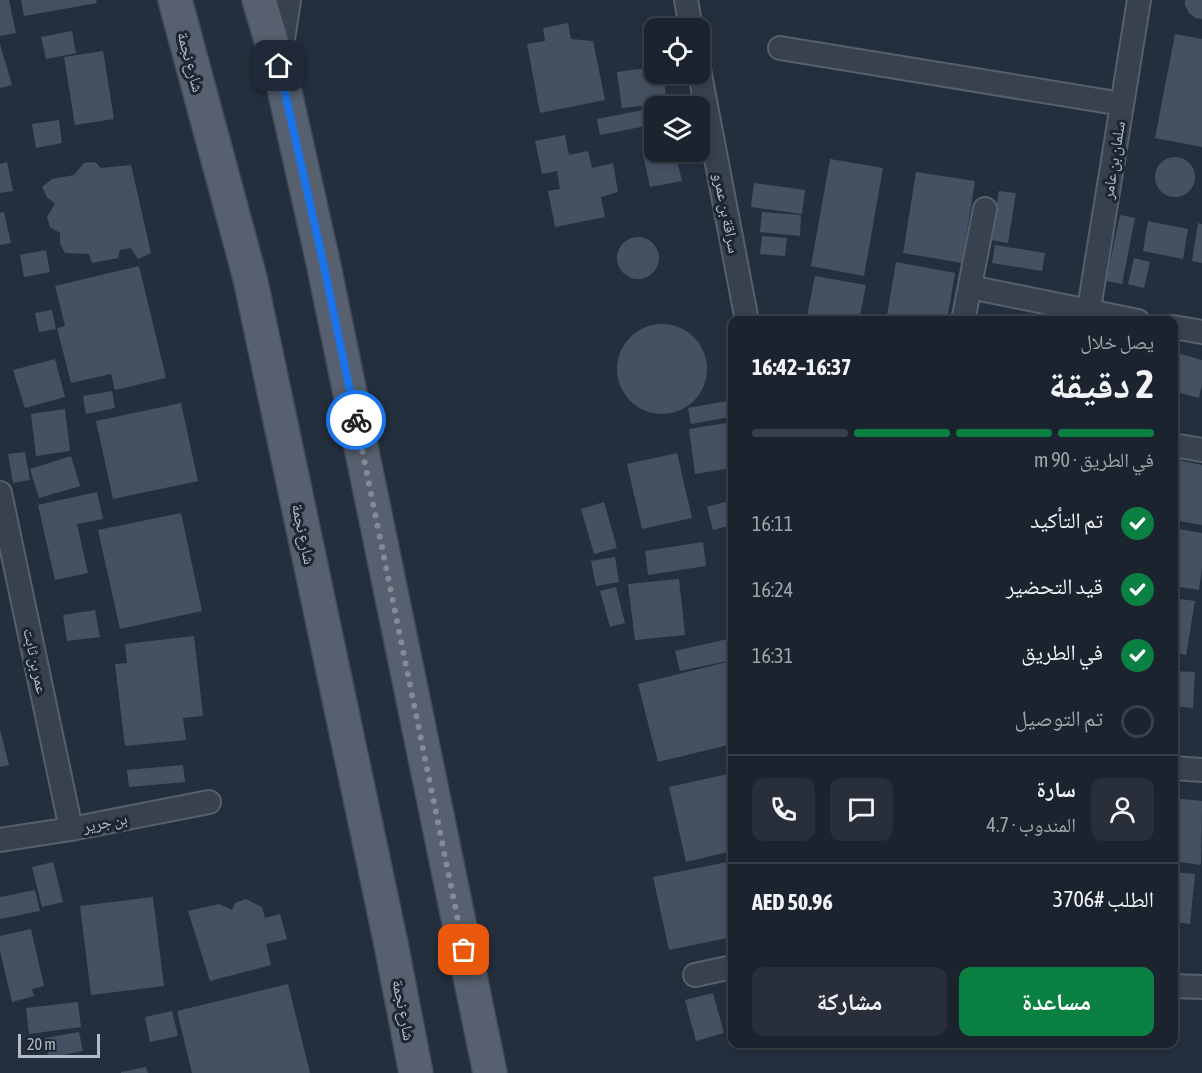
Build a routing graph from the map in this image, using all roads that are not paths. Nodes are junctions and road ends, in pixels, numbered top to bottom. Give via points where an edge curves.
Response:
1 (175, 0) edge
2 (259, 0) edge
3 (289, 0) edge
4 (686, 0) edge
5 (1139, 0) edge
6 (689, 18) edge
7 (780, 48) dead end
8 (279, 66) junction
9 (702, 84) edge
10 (1122, 104) junction
11 (985, 209) dead end
12 (970, 287) junction
13 (746, 316) edge
14 (964, 316) edge
15 (1084, 316) edge
16 (1088, 316) edge
17 (1178, 328) edge
18 (1202, 332) edge
19 (1178, 446) edge
20 (1202, 450) edge
21 (0, 493) edge
22 (1178, 768) edge
23 (1202, 770) edge
24 (209, 802) dead end
25 (71, 829) junction
26 (0, 840) edge
27 (728, 969) edge
28 (695, 975) dead end
29 (1178, 986) edge
30 (1202, 987) edge
31 (416, 1073) edge
32 (490, 1073) edge

1 - 31 main road, شارع نجمة via 250,278
2 - 8 main road
3 - 8 street
4 - 6 street
5 - 10 street, سلمان بن عامر
7 - 10 street
8 - 32 main road
9 - 13 street, سراقة بن عمرو
10 - 16 street, سلمان بن عامر
11 - 12 street
12 - 14 street
12 - 15 street
17 - 18 street
19 - 20 street
21 - 25 street, عمر بن ثابت
22 - 23 street
24 - 25 street, بن جرير
25 - 26 street, بن جرير
27 - 28 street
29 - 30 street

